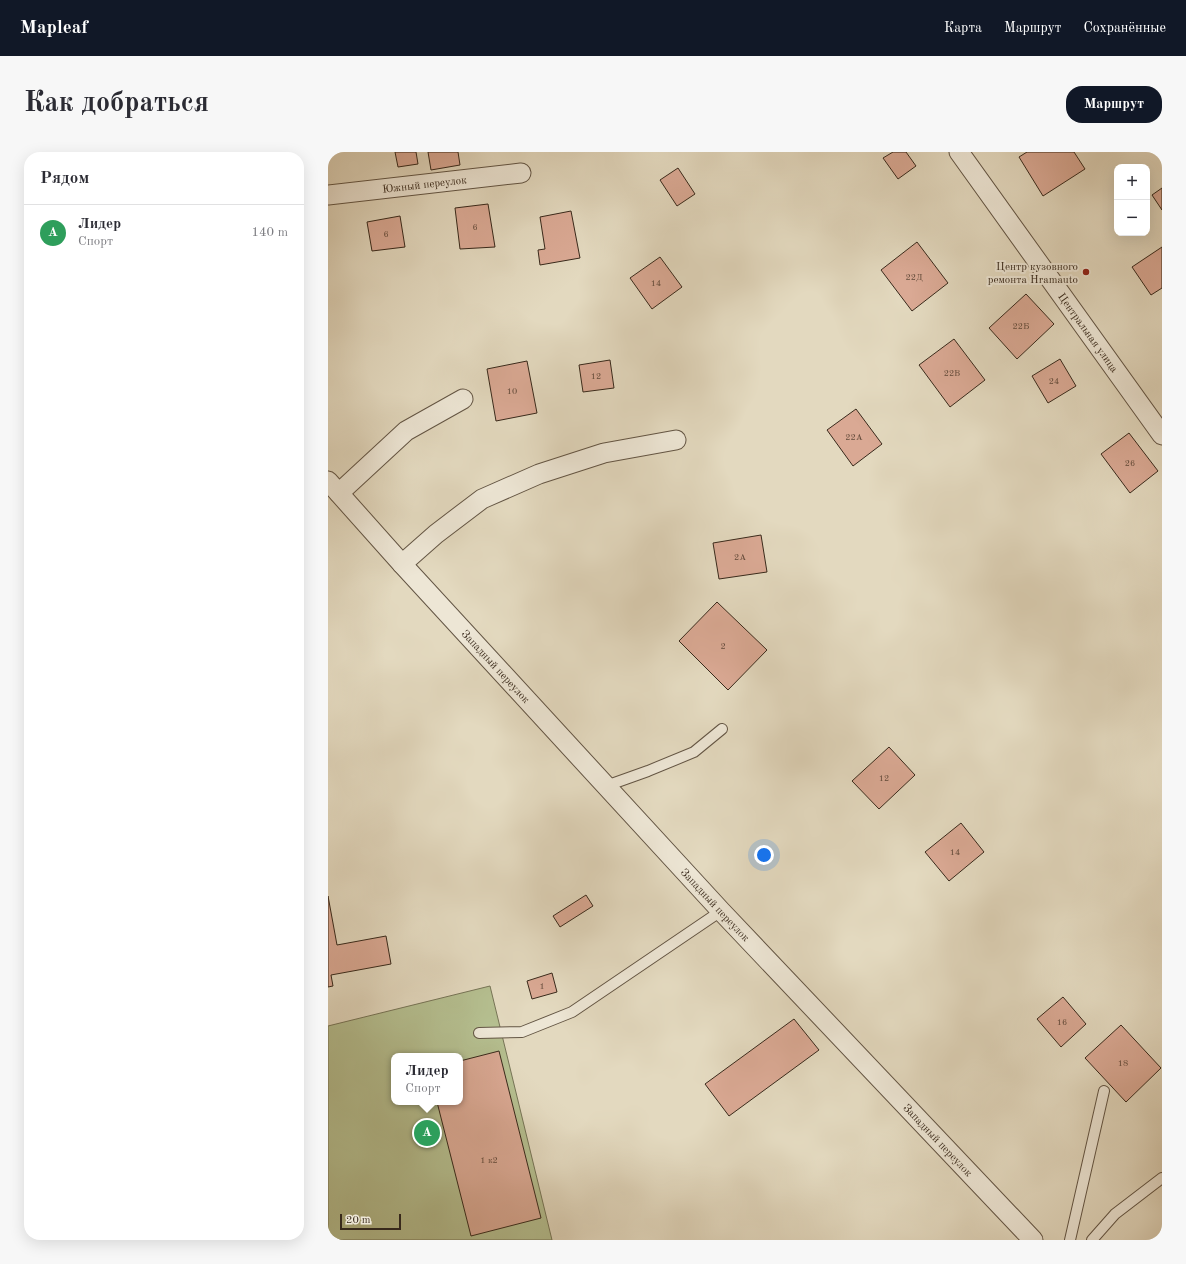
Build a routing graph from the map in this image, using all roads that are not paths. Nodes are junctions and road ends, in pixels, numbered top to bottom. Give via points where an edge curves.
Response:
1 (959, 152) edge
2 (521, 173) dead end
3 (328, 195) edge
4 (463, 399) dead end
5 (1162, 435) edge
6 (676, 440) dead end
7 (333, 487) edge
8 (402, 564) junction
9 (722, 729) dead end
10 (606, 786) junction
11 (721, 911) junction
12 (479, 1033) dead end
13 (1104, 1091) dead end
14 (1162, 1178) edge
15 (1033, 1240) edge
16 (1070, 1240) edge
17 (1092, 1240) edge

1 - 5 street, Центральная улица
2 - 3 street, Южный переулок
4 - 7 street via 406,431
6 - 8 street via 604,454 539,474 482,500 436,534
7 - 8 street, Западный переулок
8 - 10 street, Западный переулок
9 - 10 lane via 694,752
10 - 11 street, Западный переулок
11 - 12 lane via 572,1012 522,1032
11 - 15 street, Западный переулок
13 - 16 lane
14 - 17 lane via 1115,1214

